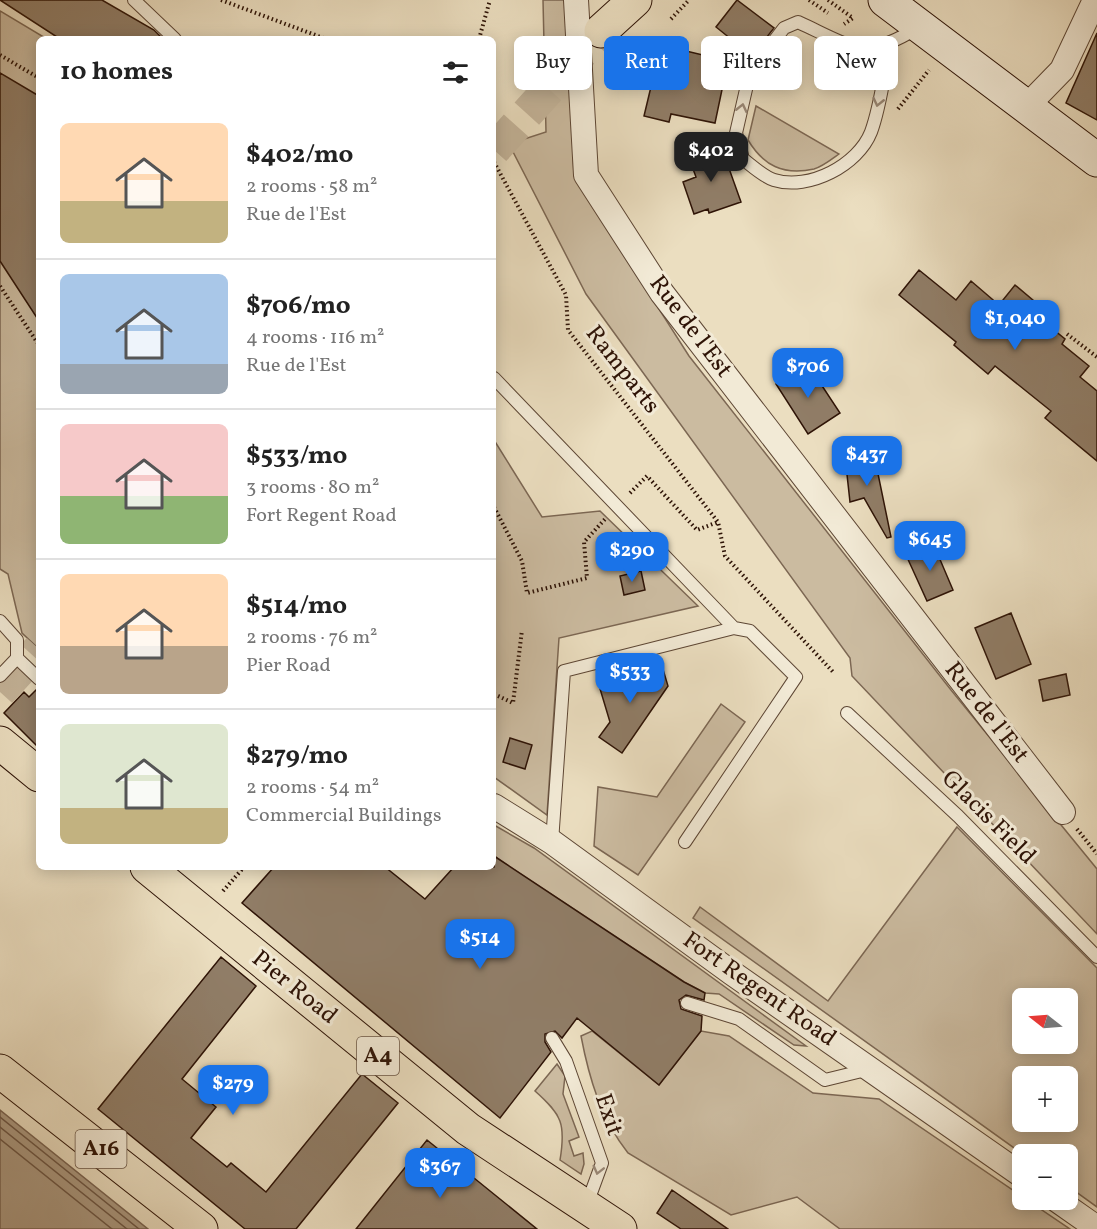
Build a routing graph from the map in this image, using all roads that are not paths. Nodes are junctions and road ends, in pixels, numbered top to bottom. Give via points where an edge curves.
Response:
1 (134, 0) edge
2 (576, 0) edge
3 (622, 0) edge
4 (635, 0) edge
5 (1095, 0) edge
6 (892, 2) edge
7 (921, 26) junction
8 (172, 36) edge
9 (898, 40) edge
10 (890, 45) joint
11 (1026, 107) junction
12 (1097, 160) edge
13 (496, 380) edge
14 (0, 621) edge
15 (734, 628) junction
16 (17, 658) junction
17 (0, 676) edge
18 (36, 677) edge
19 (848, 712) dead end
20 (0, 742) edge
21 (36, 772) edge
22 (496, 807) edge
23 (1063, 812) road end
24 (552, 842) junction
25 (685, 842) dead end
26 (151, 870) edge
27 (1097, 957) edge
28 (687, 1004) dead end
29 (552, 1038) dead end
30 (871, 1069) junction
31 (0, 1071) edge
32 (1012, 1168) edge
33 (586, 1207) junction
34 (1071, 1210) edge
35 (1097, 1228) edge
36 (201, 1229) edge
37 (620, 1229) edge

1 - 8 lane
2 - 23 street, Rue de l'Est via 586,175 662,293
3 - 4 main road via 601,31
5 - 11 street via 1062,70
6 - 7 main road
7 - 9 lane
7 - 11 main road
10 -> 10 lane via 871,132 858,151 834,171 804,182 774,180 743,159 736,134 750,72 784,28 798,22 857,49
11 - 12 main road
13 - 15 lane
14 - 16 lane via 17,640
15 - 24 lane via 564,671
15 - 25 lane via 750,631 796,677
16 - 17 lane
16 - 18 lane
19 - 27 lane, Glacis Field
20 - 21 main road
22 - 24 street, Fort Regent Road
24 - 30 street, Fort Regent Road
26 - 33 main road, Pier Road / A4 via 468,1130
28 - 30 lane via 739,1019 825,1080
29 -> 33 lane, Exit via 566,1061 602,1163
30 - 32 street, Fort Regent Road
31 - 36 main road, A16
33 - 37 main road, Pier Road / A4
34 - 35 street

